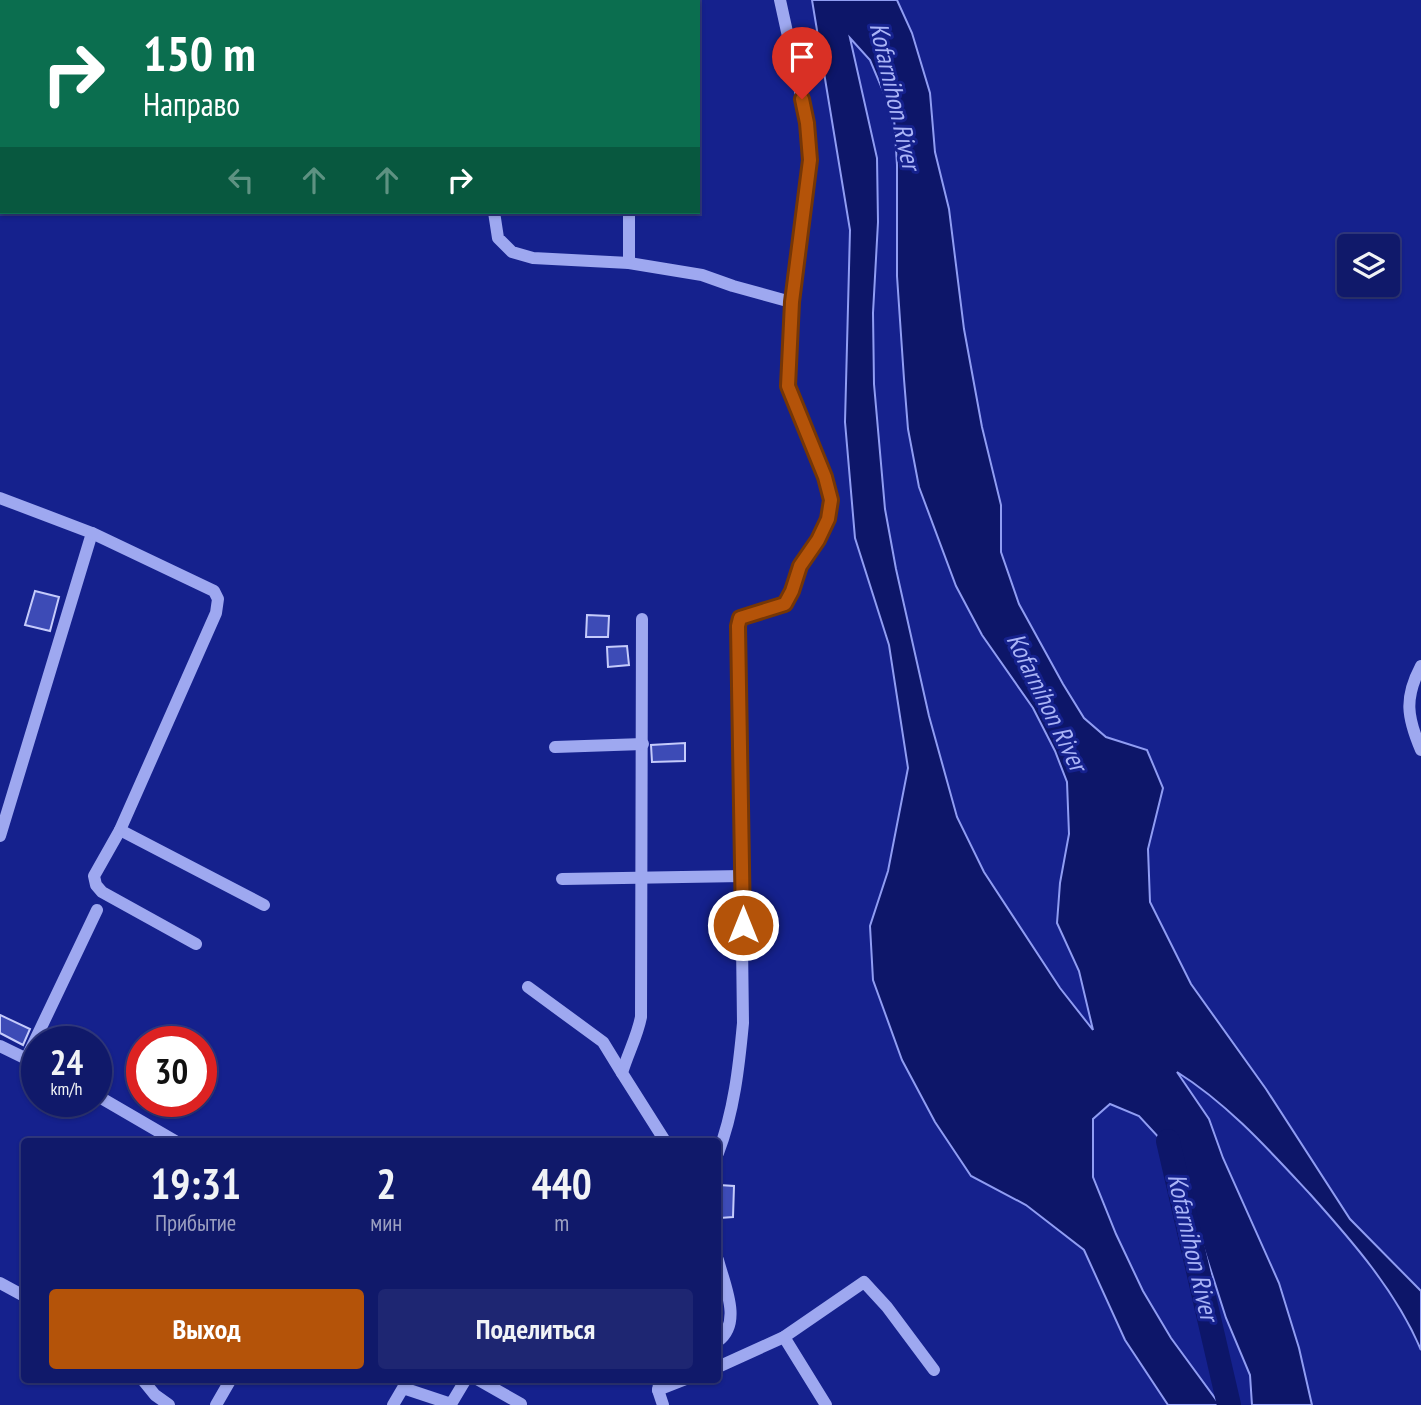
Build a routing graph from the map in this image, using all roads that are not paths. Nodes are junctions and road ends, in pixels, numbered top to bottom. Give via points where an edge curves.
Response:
1 (780, 0) edge
2 (494, 214) edge
3 (629, 214) edge
4 (629, 263) junction
5 (792, 302) junction
6 (0, 498) edge
7 (92, 533) junction
8 (642, 619) dead end
9 (1421, 666) edge
10 (643, 744) junction
11 (555, 747) dead end
12 (1421, 750) edge
13 (120, 830) junction
14 (0, 836) edge
15 (743, 876) junction
16 (642, 877) junction
17 (562, 879) dead end
18 (264, 905) dead end
19 (97, 910) dead end
20 (197, 944) dead end
21 (528, 987) dead end
22 (47, 1026) edge
23 (0, 1046) edge
24 (21, 1056) edge
25 (622, 1073) junction
26 (112, 1104) edge
27 (170, 1138) edge
28 (663, 1138) edge
29 (721, 1146) edge
30 (721, 1273) edge
31 (0, 1283) edge
32 (21, 1294) edge
33 (784, 1338) junction
34 (721, 1339) edge
35 (721, 1366) edge
36 (934, 1370) dead end
37 (145, 1383) edge
38 (229, 1383) edge
39 (464, 1383) edge
40 (484, 1383) edge
41 (406, 1384) edge
42 (659, 1384) edge
43 (520, 1404) edge
44 (169, 1405) edge
45 (216, 1405) edge
46 (393, 1405) edge
47 (663, 1405) edge
48 (825, 1405) edge

1 - 5 street via 807,123 810,160
2 - 4 street via 498,238 512,252 533,258
3 - 4 street
4 - 5 street via 702,275
5 - 15 street via 788,386 831,500 828,519 800,566 785,604 740,618 738,626
6 - 7 street
7 - 13 street via 214,591 218,604
7 - 14 street
8 - 10 street
9 - 12 street via 1410,690 1408,710
10 - 11 street
10 - 16 street
13 - 18 street
13 - 20 street via 99,864 96,885
15 - 16 street
15 - 29 street via 743,1023
16 - 17 street
16 - 25 street via 641,1017
19 - 22 street
21 - 25 street via 603,1042
23 - 24 street
25 - 28 street
26 - 27 street
30 - 34 street via 731,1317
31 - 32 street
33 - 35 street
33 - 36 street via 864,1282
33 - 48 street
37 - 44 street
38 - 45 street
39 - 41 street via 451,1404
40 - 43 street
41 - 46 street
42 - 47 street

